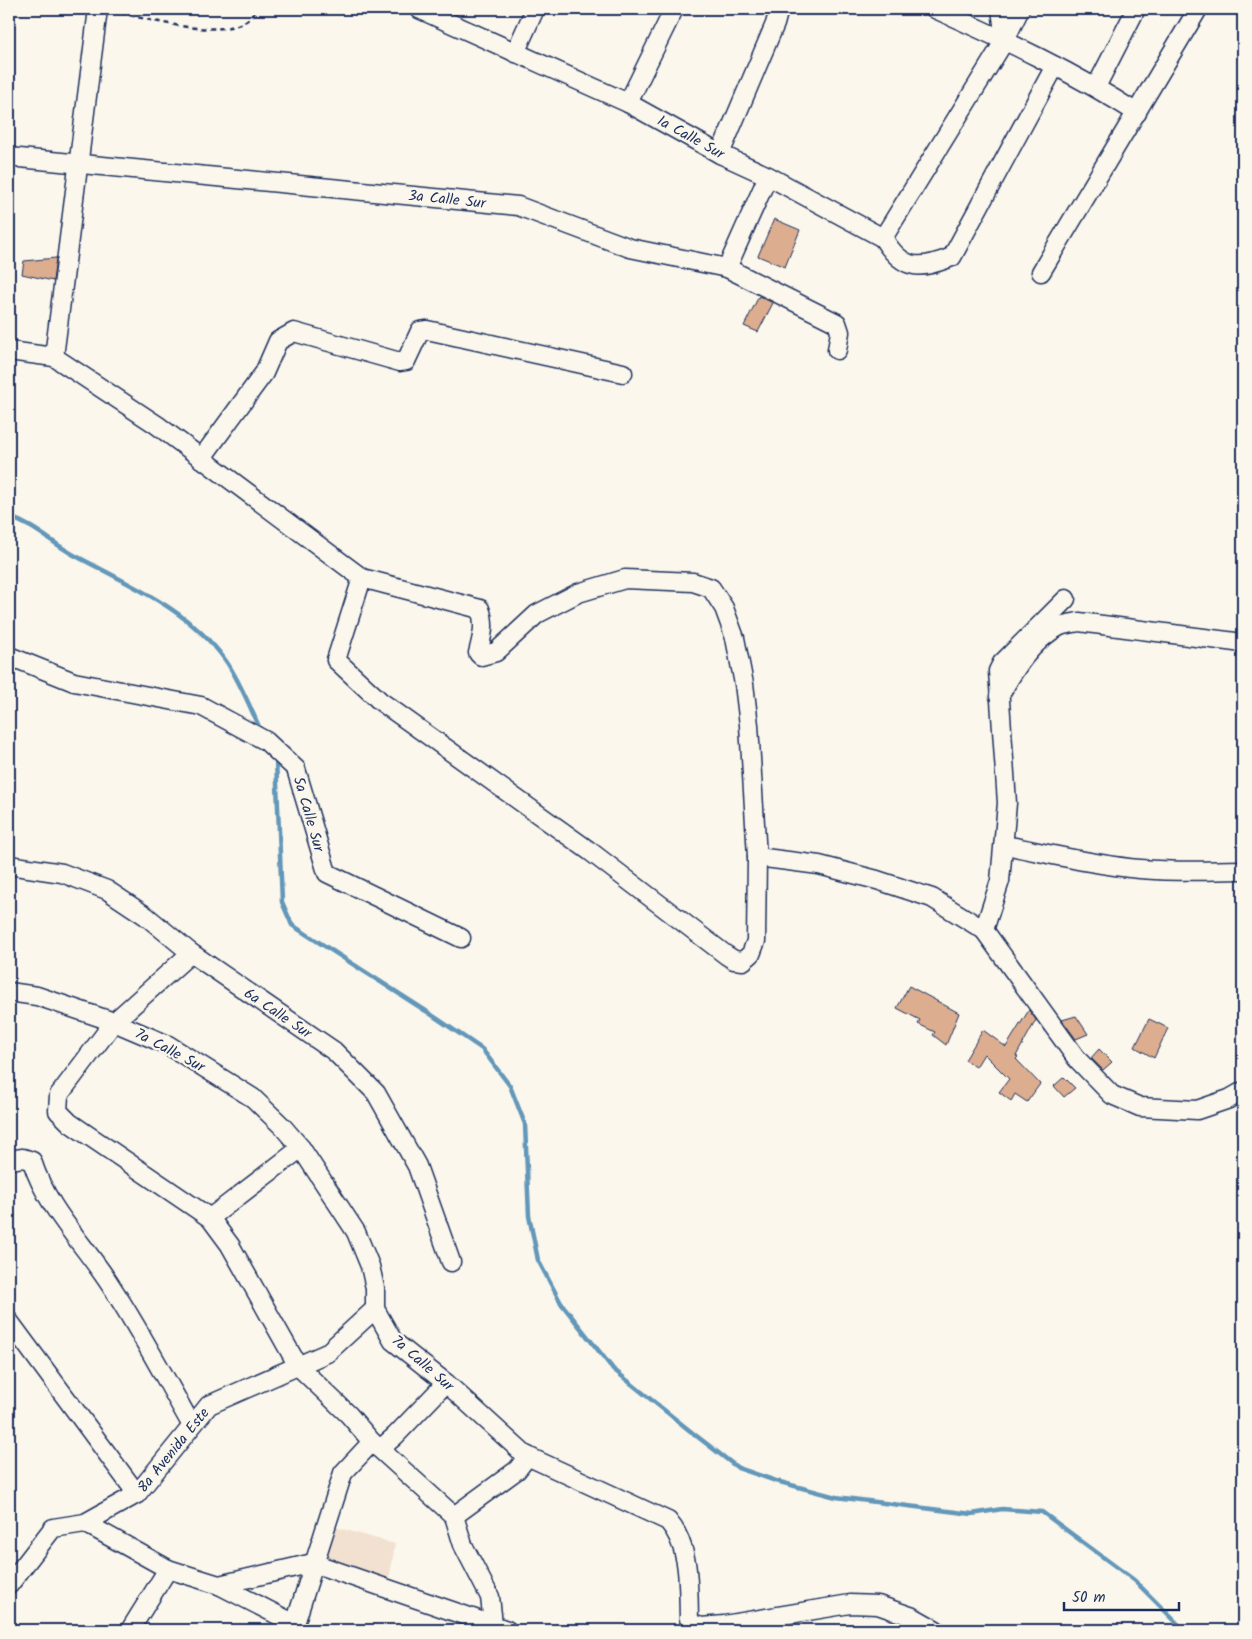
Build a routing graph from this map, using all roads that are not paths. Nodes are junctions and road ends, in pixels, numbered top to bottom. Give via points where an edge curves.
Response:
1 (419, 9) edge
2 (535, 9) edge
3 (674, 9) edge
4 (779, 9) edge
5 (935, 9) edge
6 (1001, 9) edge
7 (1020, 9) edge
8 (1136, 9) edge
9 (1198, 9) edge
10 (104, 10) edge
11 (1005, 40) junction
12 (515, 53) junction
13 (1055, 66) junction
14 (1096, 87) junction
15 (628, 103) junction
16 (1137, 113) junction
17 (720, 154) junction
18 (9, 157) edge
19 (79, 164) junction
20 (768, 176) junction
21 (883, 238) junction
22 (727, 268) junction
23 (1041, 272) dead end
24 (837, 350) dead end
25 (9, 351) edge
26 (54, 358) junction
27 (623, 373) dead end
28 (201, 459) junction
29 (362, 578) junction
30 (1066, 599) dead end
31 (1243, 643) edge
32 (9, 656) edge
33 (999, 696) junction
34 (1005, 844) junction
35 (757, 857) junction
36 (9, 865) edge
37 (1243, 870) edge
38 (984, 930) junction
39 (461, 938) dead end
40 (191, 953) junction
41 (9, 992) edge
42 (114, 1022) junction
43 (1243, 1091) edge
44 (301, 1148) junction
45 (9, 1160) edge
46 (210, 1218) junction
47 (451, 1262) dead end
48 (375, 1309) junction
49 (9, 1321) edge
50 (298, 1366) junction
51 (446, 1383) junction
52 (192, 1424) junction
53 (376, 1445) junction
54 (528, 1456) junction
55 (137, 1494) junction
56 (449, 1512) junction
57 (85, 1523) junction
58 (312, 1563) junction
59 (168, 1569) junction
60 (9, 1585) edge
61 (218, 1585) junction
62 (294, 1627) edge
63 (497, 1628) edge
64 (130, 1630) edge
65 (936, 1630) edge

1 - 12 street, 1a Calle Sur
2 - 12 street
3 - 15 street
4 - 17 street
5 - 11 street
6 - 11 street
7 - 11 street
8 - 14 street
9 - 16 street
10 - 19 street
11 - 13 street
11 - 21 street
12 - 15 street, 1a Calle Sur
13 - 14 street
13 - 21 street, 1a Calle Sur via 952,257 932,265 914,266 891,252
14 - 16 street
15 - 17 street, 1a Calle Sur
16 - 23 street
17 - 20 street, 1a Calle Sur
18 - 19 street, 3a Calle Sur
19 - 22 street, 3a Calle Sur via 518,206 630,248
19 - 26 street
20 - 21 street, 1a Calle Sur
20 - 22 street
22 - 24 street, 3a Calle Sur via 837,323 840,332
25 - 26 street
26 - 28 street via 157,425
27 - 28 street via 427,330 420,331 406,360 400,362 294,332 278,341 264,373
28 - 29 street
29 - 35 street via 480,609 484,633 480,656 496,652 537,614 578,593 625,579 693,582 711,588 724,608 735,638 744,684
29 - 35 street via 336,660 380,701 734,960 743,961 751,954 756,941
30 - 33 street via 1002,663 997,676
31 - 33 street via 1079,622 1060,626 1018,664
32 - 39 street, 5a Calle Sur via 74,682 200,706 266,740 296,769 327,873
33 - 34 street via 1007,803
34 - 37 street via 1139,869 1184,872
34 - 38 street via 1000,881
35 - 38 street via 819,866 877,880 932,898
36 - 40 street, 6a Calle Sur via 62,873 107,890 146,916
38 - 43 street via 1077,1059 1112,1095 1140,1107 1197,1110
40 - 42 street
40 - 47 street, 6a Calle Sur via 334,1050 376,1093 417,1166
41 - 42 street, 7a Calle Sur via 37,996
42 - 44 street, 7a Calle Sur via 168,1045 253,1098
42 - 46 street via 59,1096 58,1111 70,1123
44 - 46 street
44 - 48 street, 7a Calle Sur via 356,1232 370,1266
45 - 52 street via 23,1158 32,1161 62,1219 111,1285
46 - 50 street via 230,1245
48 - 50 street, 8a Avenida Este via 327,1353
48 - 51 street, 7a Calle Sur via 393,1341
49 - 55 street
50 - 52 street, 8a Avenida Este via 208,1405
50 - 53 street
51 - 53 street via 395,1436
51 - 54 street, 7a Calle Sur
52 - 55 street, 8a Avenida Este
53 - 56 street
53 - 58 street via 343,1473
54 - 56 street via 517,1470
54 - 65 street, 7a Calle Sur via 668,1522 683,1548 689,1619 693,1624 724,1625 850,1604 878,1605 913,1617
55 - 57 street, 8a Avenida Este
56 - 63 street via 490,1597
57 - 59 street
57 - 60 street, 8a Avenida Este via 53,1528
58 - 61 street
58 - 62 street
58 - 63 street
59 - 61 street
59 - 64 street
61 - 62 street

